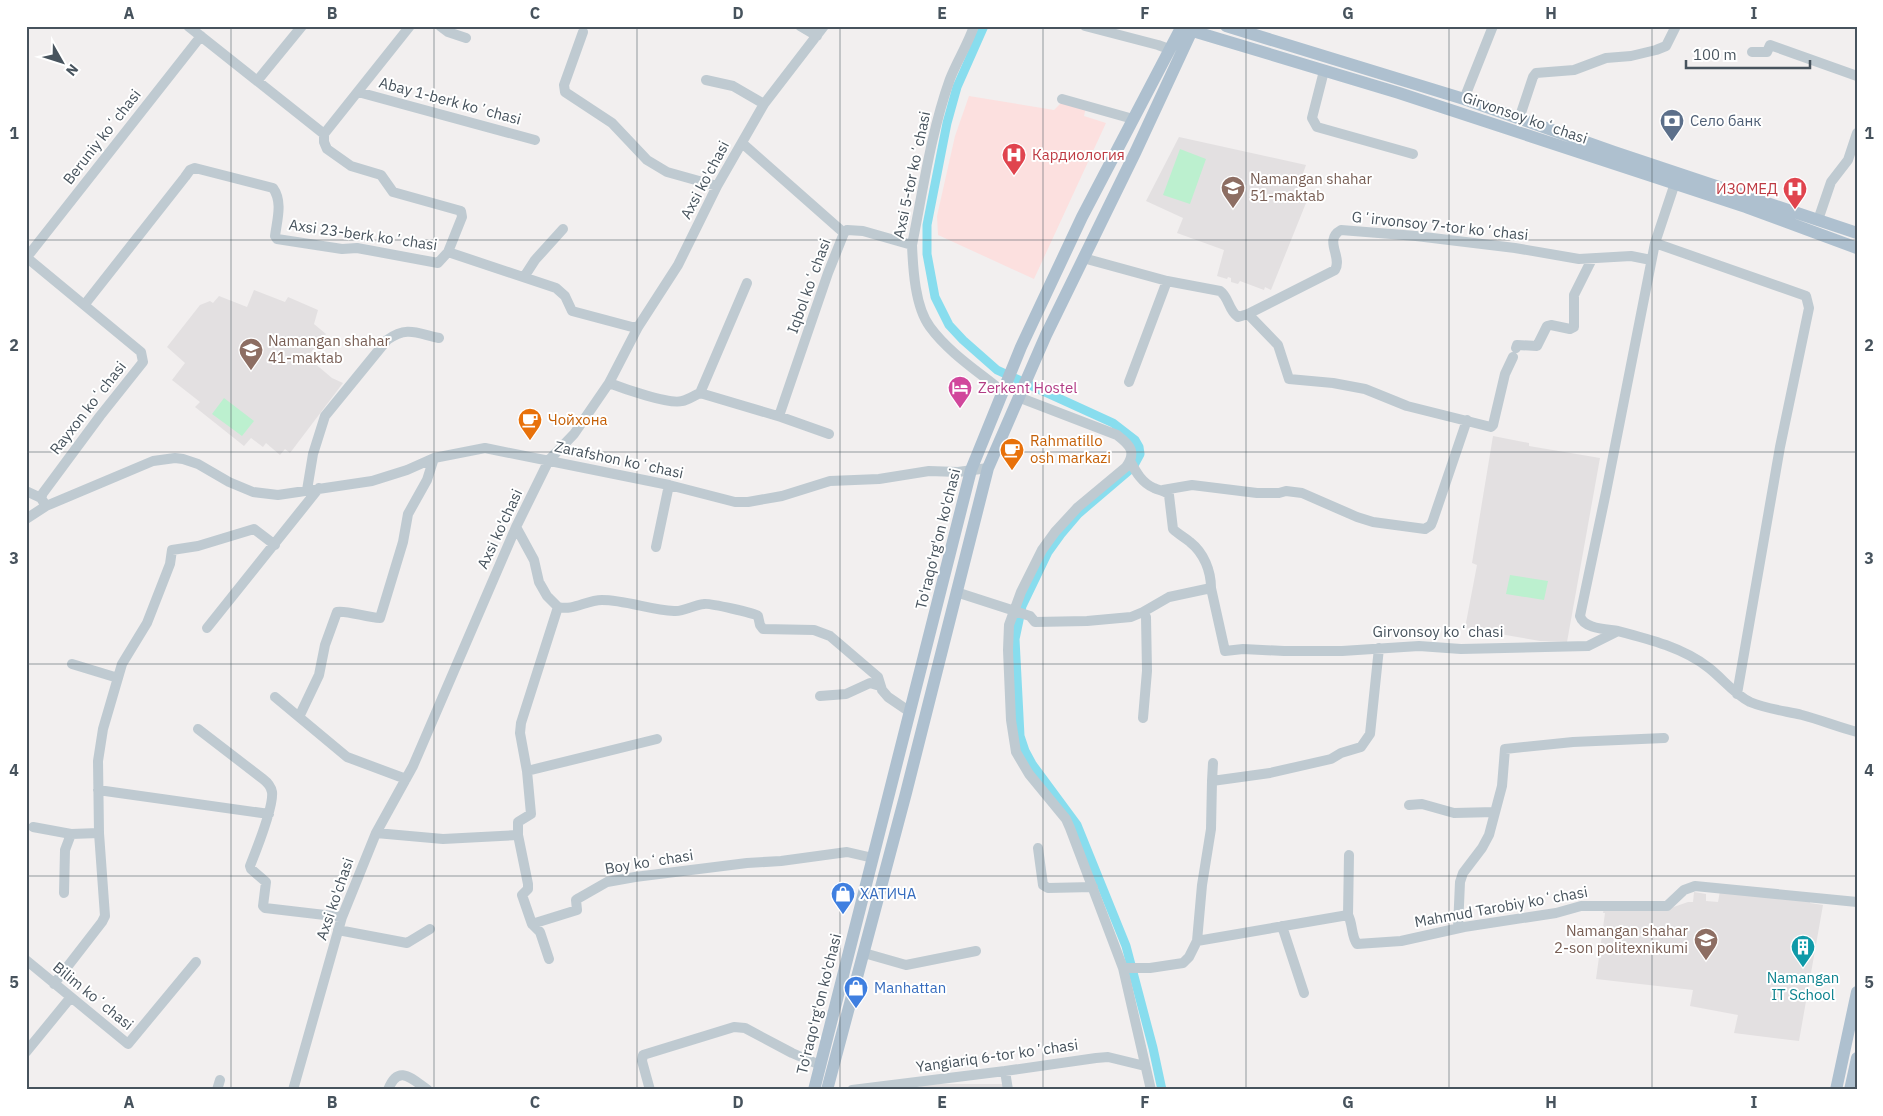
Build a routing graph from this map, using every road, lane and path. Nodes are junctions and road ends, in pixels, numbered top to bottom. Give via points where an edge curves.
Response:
1 (188, 26) edge
2 (302, 26) edge
3 (410, 26) edge
4 (440, 26) edge
5 (800, 26) edge
6 (824, 26) edge
7 (974, 26) edge
8 (1085, 26) edge
9 (1226, 26) edge
10 (1493, 26) edge
11 (1676, 26) edge
12 (1187, 28) edge
13 (583, 32) dead end
14 (200, 36) junction
15 (817, 36) junction
16 (466, 38) dead end
17 (1170, 49) junction
18 (1752, 52) dead end
19 (1324, 71) junction
20 (1857, 76) edge
21 (706, 80) dead end
22 (257, 81) junction
23 (358, 92) junction
24 (1062, 99) dead end
25 (1464, 99) junction
26 (764, 104) junction
27 (1133, 119) junction
28 (1519, 119) junction
29 (1857, 133) edge
30 (324, 134) junction
31 (535, 140) dead end
32 (742, 143) junction
33 (1413, 154) dead end
34 (1677, 179) junction
35 (717, 186) junction
36 (1818, 220) junction
37 (563, 229) dead end
38 (844, 233) junction
39 (1857, 233) edge
40 (1655, 243) junction
41 (912, 245) junction
42 (1857, 248) edge
43 (448, 252) junction
44 (26, 257) edge
45 (1083, 258) junction
46 (1592, 259) junction
47 (1651, 260) junction
48 (524, 277) junction
49 (1167, 281) junction
50 (747, 283) dead end
51 (85, 304) junction
52 (1248, 314) junction
53 (638, 327) junction
54 (439, 338) dead end
55 (1129, 382) dead end
56 (609, 383) junction
57 (1003, 391) junction
58 (700, 393) junction
59 (1018, 396) junction
60 (779, 416) junction
61 (1468, 420) junction
62 (829, 434) dead end
63 (434, 458) junction
64 (550, 460) junction
65 (1130, 461) junction
66 (988, 468) junction
67 (972, 470) junction
68 (669, 485) junction
69 (319, 488) junction
70 (306, 490) junction
71 (1163, 490) junction
72 (26, 491) edge
73 (43, 502) junction
74 (26, 518) edge
75 (516, 527) junction
76 (275, 545) junction
77 (656, 547) dead end
78 (1211, 588) junction
79 (956, 592) junction
80 (558, 607) junction
81 (1018, 612) junction
82 (1144, 612) junction
83 (207, 628) dead end
84 (1618, 631) junction
85 (1379, 648) junction
86 (72, 664) dead end
87 (118, 678) junction
88 (880, 686) junction
89 (1737, 694) junction
90 (820, 696) dead end
91 (275, 698) dead end
92 (910, 712) junction
93 (298, 717) junction
94 (1143, 718) dead end
95 (198, 730) dead end
96 (1857, 732) edge
97 (657, 738) dead end
98 (1664, 738) dead end
99 (1213, 764) dead end
100 (527, 771) junction
101 (406, 779) junction
102 (1212, 781) junction
103 (98, 790) junction
104 (1409, 805) dead end
105 (1495, 812) junction
106 (269, 814) junction
107 (33, 827) dead end
108 (98, 833) junction
109 (376, 833) junction
110 (71, 834) junction
111 (518, 835) junction
112 (1038, 848) dead end
113 (1349, 855) dead end
114 (873, 858) junction
115 (1092, 888) junction
116 (64, 893) dead end
117 (1857, 902) edge
118 (1348, 915) junction
119 (342, 917) junction
120 (532, 924) junction
121 (1282, 926) junction
122 (1458, 928) junction
123 (430, 929) dead end
124 (338, 930) junction
125 (1197, 941) junction
126 (976, 951) dead end
127 (864, 953) junction
128 (549, 959) dead end
129 (26, 960) edge
130 (196, 962) dead end
131 (1124, 968) junction
132 (54, 984) junction
133 (1857, 992) edge
134 (1304, 993) dead end
135 (71, 997) junction
136 (26, 1052) edge
137 (1857, 1058) edge
138 (820, 1064) junction
139 (1145, 1066) junction
140 (1005, 1071) junction
141 (293, 1090) edge
142 (388, 1090) edge
143 (428, 1090) edge
144 (650, 1090) edge
145 (814, 1090) edge
146 (827, 1090) edge
147 (852, 1090) edge
148 (1008, 1090) edge
149 (1150, 1090) edge
150 (1836, 1090) edge
151 (1850, 1090) edge

1 - 14 street
2 - 22 street
3 - 23 street
4 - 16 street
5 - 15 street
6 - 15 street, Axsi ko'chasi
7 - 41 street, Аxsi 5-tor koʼchasi via 950,78 936,126
8 - 17 street
9 - 25 main road, Girvonsoy koʻchasi
10 - 25 street
11 - 28 street via 1666,46 1656,50 1613,56 1574,70 1536,73
12 - 17 main road, To'raqo'rg'on ko'chasi
12 - 19 main road, Girvonsoy koʻchasi
12 - 45 main road, To'raqo'rg'on ko'chasi via 1135,153
13 - 35 street via 564,85 565,92 612,123 647,160 667,172
14 - 22 street
14 - 44 street, Beruniy koʻchasi
15 - 26 street, Axsi ko'chasi
17 - 27 main road, To'raqo'rg'on ko'chasi
18 - 20 street via 1767,52 1770,45
19 - 33 street via 1312,118 1317,127
19 - 34 main road, Girvonsoy koʻchasi
21 - 26 street via 733,86
22 - 30 street
23 - 30 street
23 - 31 street, Аbay 1-berk koʼchasi
24 - 27 street
25 - 28 main road, Girvonsoy koʻchasi
26 - 32 street, Axsi ko'chasi
27 - 57 main road, To'raqo'rg'on ko'chasi via 1082,217
28 - 34 main road, Girvonsoy koʻchasi
29 - 36 street via 1848,160 1831,182
30 - 43 street via 327,149 351,166 381,175 393,192 461,211 462,217
32 - 35 street, Axsi ko'chasi
32 - 38 street
34 - 36 main road, Girvonsoy koʻchasi
34 - 40 street
34 - 42 main road, Girvonsoy koʻchasi
35 - 53 street, Axsi ko'chasi via 678,265
36 - 39 main road, Girvonsoy koʻchasi
37 - 48 street
38 - 41 street, Iqbol koʻchasi via 847,230 863,232
38 - 60 street, Iqbol koʻchasi
40 - 47 street
40 - 89 street via 1806,296 1808,302
41 - 57 street, Аxsi 5-tor koʼchasi via 925,319 944,343
43 - 48 street, Аxsi 23-berk koʼchasi
43 - 51 street, Аxsi 23-berk koʼchasi via 438,263 357,248 342,249 277,239 274,236 278,198 273,188 195,168 190,170
44 - 51 street, Rayxon koʻchasi
45 - 49 street
45 - 59 main road, To'raqo'rg'on ko'chasi
46 - 47 street, Gʼirvonsoy 7-tor koʼchasi via 1631,256
46 - 52 street, Gʼirvonsoy 7-tor koʼchasi via 1468,242 1340,230 1332,241 1338,262 1335,270
46 - 61 street via 1574,295 1574,327 1547,326 1537,346 1517,345 1505,374 1493,426
47 - 84 street via 1580,616 1587,625
48 - 53 street, Аxsi 23-berk koʼchasi via 561,292 572,311
49 - 52 street via 1220,291 1233,313 1238,316
49 - 55 street
50 - 58 street
51 - 73 street, Rayxon koʻchasi via 141,352 143,362 43,493
52 - 61 street via 1278,345 1289,379 1350,385 1407,406
53 - 56 street, Axsi ko'chasi
54 - 70 street via 408,331 387,340 325,416
56 - 58 street via 681,402
56 - 64 street, Axsi ko'chasi via 574,434
57 - 67 main road, To'raqo'rg'on ko'chasi
58 - 60 street
59 - 65 street via 1117,435 1132,452
59 - 66 main road, To'raqo'rg'on ko'chasi
60 - 62 street
61 - 71 street via 1433,520 1424,529 1373,522 1293,491 1257,493 1192,485
63 - 64 street, Zarafshon koʻchasi via 485,448
63 - 69 street, Zarafshon koʻchasi via 372,480
63 - 93 street via 424,486 408,514 380,618 337,612 319,675
64 - 68 street, Zarafshon koʻchasi
64 - 75 street, Axsi ko'chasi
65 - 71 street via 1150,486
65 - 81 street via 1055,532 1042,550
66 - 67 street, Zarafshon koʻchasi
66 - 79 main road, To'raqo'rg'on ko'chasi
67 - 68 street, Zarafshon koʻchasi via 830,481 782,496 748,502 735,502
67 - 92 main road, To'raqo'rg'on ko'chasi
68 - 77 street
69 - 70 street, Zarafshon koʻchasi
69 - 76 street
70 - 73 street, Zarafshon koʻchasi via 278,495 253,492 198,464 175,458 153,461
71 - 78 street via 1169,495 1173,529 1192,543 1207,564
72 - 73 street
73 - 74 street, Zarafshon koʻchasi
75 - 80 street via 534,560 539,582
75 - 101 street, Axsi ko'chasi
76 - 83 street
76 - 87 street via 254,529 198,546 172,550 170,564 147,623 128,653
78 - 82 street via 1169,597
78 - 85 street, Girvonsoy koʻchasi via 1225,651
79 - 81 street
79 - 127 main road, To'raqo'rg'on ko'chasi
80 - 88 street via 572,608 603,600 672,611 706,603 720,605 757,615 763,629 814,630 830,636 878,677
80 - 100 street via 521,724
81 - 82 street via 1030,616 1034,622 1110,619
81 - 115 street via 1009,625 1008,658 1016,752 1029,774 1066,820
82 - 94 street via 1147,671
84 - 85 street, Girvonsoy koʻchasi via 1588,646
84 - 89 street via 1654,640 1694,658
85 - 102 street via 1370,734 1363,746 1302,767
86 - 87 street
87 - 103 street via 103,729
88 - 90 street via 870,683 846,694
88 - 92 street via 894,702
89 - 96 street via 1771,709
91 - 93 street
92 - 114 main road, To'raqo'rg'on ko'chasi
93 - 101 street via 348,756
95 - 106 street via 268,784 272,793
97 - 100 street
98 - 105 street via 1505,749 1502,786
99 - 102 street
100 - 111 street via 531,814 518,822
101 - 109 street, Axsi ko'chasi
102 - 125 street via 1211,829
103 - 106 street
103 - 108 street
104 - 105 street via 1422,804 1454,813
105 - 122 street via 1489,835 1460,882
106 - 119 street via 250,866 266,882 263,906
107 - 110 street
108 - 110 street
108 - 132 street via 104,916
109 - 111 street via 443,839
109 - 119 street, Axsi ko'chasi
110 - 116 street via 66,850
111 - 120 street via 528,887 522,895
112 - 115 street via 1043,885 1048,888
113 - 118 street
114 - 120 street, Boy koʻchasi via 848,852 747,862 607,882 576,900 577,910
114 - 138 main road, To'raqo'rg'on ko'chasi
115 - 131 street
117 - 122 street, Mahmud Tarobiy koʻchasi via 1695,886 1684,890 1667,906 1581,906
118 - 121 street
118 - 122 street, Mahmud Tarobiy koʻchasi via 1357,944 1401,941
119 - 124 street, Axsi ko'chasi
120 - 128 street via 540,932
121 - 125 street
121 - 134 street
123 - 124 street via 407,943
124 - 141 street, Axsi ko'chasi
125 - 131 street via 1183,962
126 - 127 street via 906,965
127 - 146 main road, To'raqo'rg'on ko'chasi
129 - 132 street, Bilim koʻchasi
130 - 135 street, Bilim koʻchasi via 128,1044
131 - 139 street
132 - 135 street, Bilim koʻchasi
133 - 150 main road
135 - 136 street
137 - 151 main road
138 - 144 street via 744,1028 734,1027 643,1055
138 - 145 main road, To'raqo'rg'on ko'chasi
139 - 140 street, Yangiаriq 6-tor koʼchasi via 1108,1057
139 - 149 street
140 - 147 street, Yangiаriq 6-tor koʼchasi
140 - 148 street
142 - 143 street via 391,1082 401,1074

